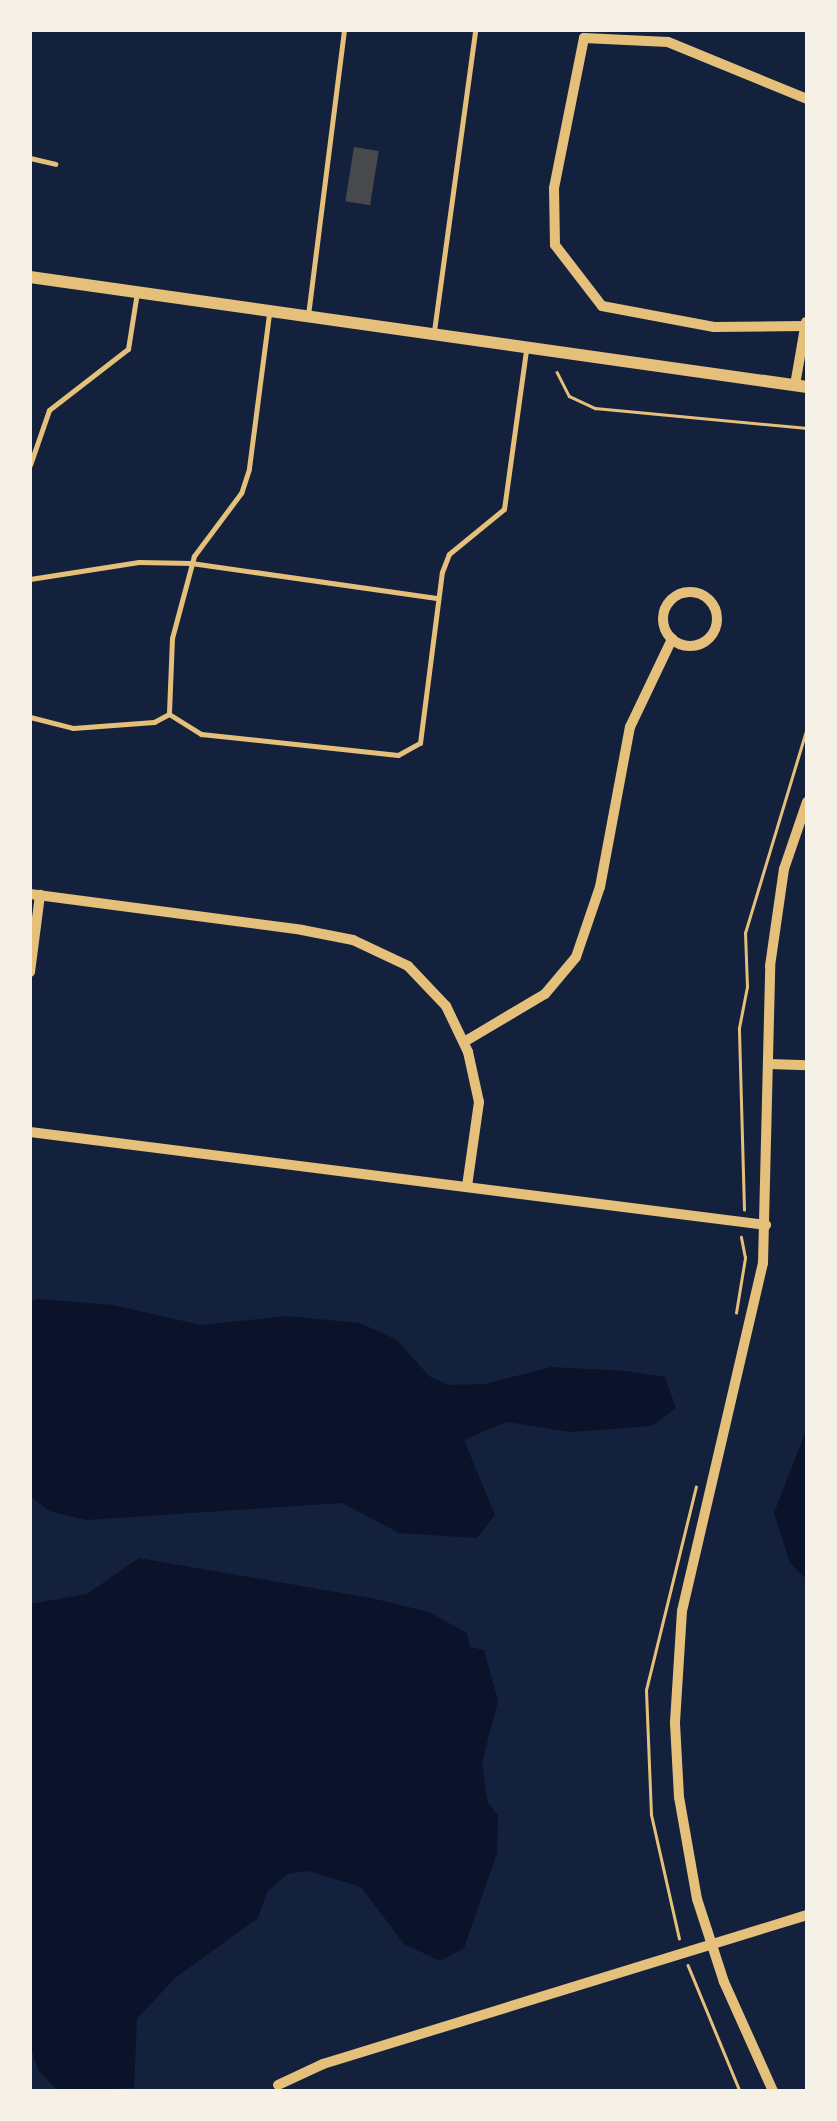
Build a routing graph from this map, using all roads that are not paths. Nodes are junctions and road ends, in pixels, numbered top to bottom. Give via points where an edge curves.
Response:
1 (344, 30) edge
2 (476, 30) edge
3 (807, 100) edge
4 (30, 158) edge
5 (55, 164) dead end
6 (30, 277) edge
7 (136, 292) junction
8 (269, 310) junction
9 (308, 316) junction
10 (806, 322) edge
11 (433, 334) junction
12 (532, 347) junction
13 (801, 386) edge
14 (30, 465) edge
15 (191, 563) junction
16 (30, 579) edge
17 (437, 598) junction
18 (672, 638) junction
19 (169, 714) junction
20 (30, 716) edge
21 (807, 802) edge
22 (35, 895) edge
23 (30, 972) edge
24 (464, 1042) junction
25 (769, 1064) junction
26 (807, 1065) edge
27 (30, 1132) edge
28 (467, 1186) junction
29 (766, 1225) junction
30 (807, 1915) edge
31 (710, 1944) junction
32 (278, 2085) dead end
33 (773, 2091) edge

1 - 9 lane
2 - 11 lane
3 - 10 street via 668,42 612,34 582,42 554,188 554,245 602,306 664,322
4 - 5 lane
6 - 7 street
7 - 8 street
7 - 14 lane via 128,349 49,410
8 - 9 street
8 - 15 lane via 249,469
9 - 11 street
10 - 13 street
11 - 12 street
12 - 13 street
12 - 17 lane via 504,509 449,554
15 - 16 lane via 139,562
15 - 17 lane
15 - 19 lane via 172,638
17 - 19 lane via 420,743 412,752 201,734
18 - 18 street via 698,645 712,634 718,618 704,596 679,594 666,606 664,623
18 - 24 street via 630,727 600,886 576,956 545,994
19 - 20 lane via 154,722 74,728
21 - 25 street via 775,912
22 - 23 street
22 - 24 street via 353,940 408,966 446,1006
24 - 28 street via 479,1102
25 - 26 street
25 - 29 street
27 - 28 street
28 - 29 street
29 - 31 street via 756,1314 695,1546 679,1642 679,1798
30 - 31 street
31 - 32 street via 323,2064
31 - 33 street

